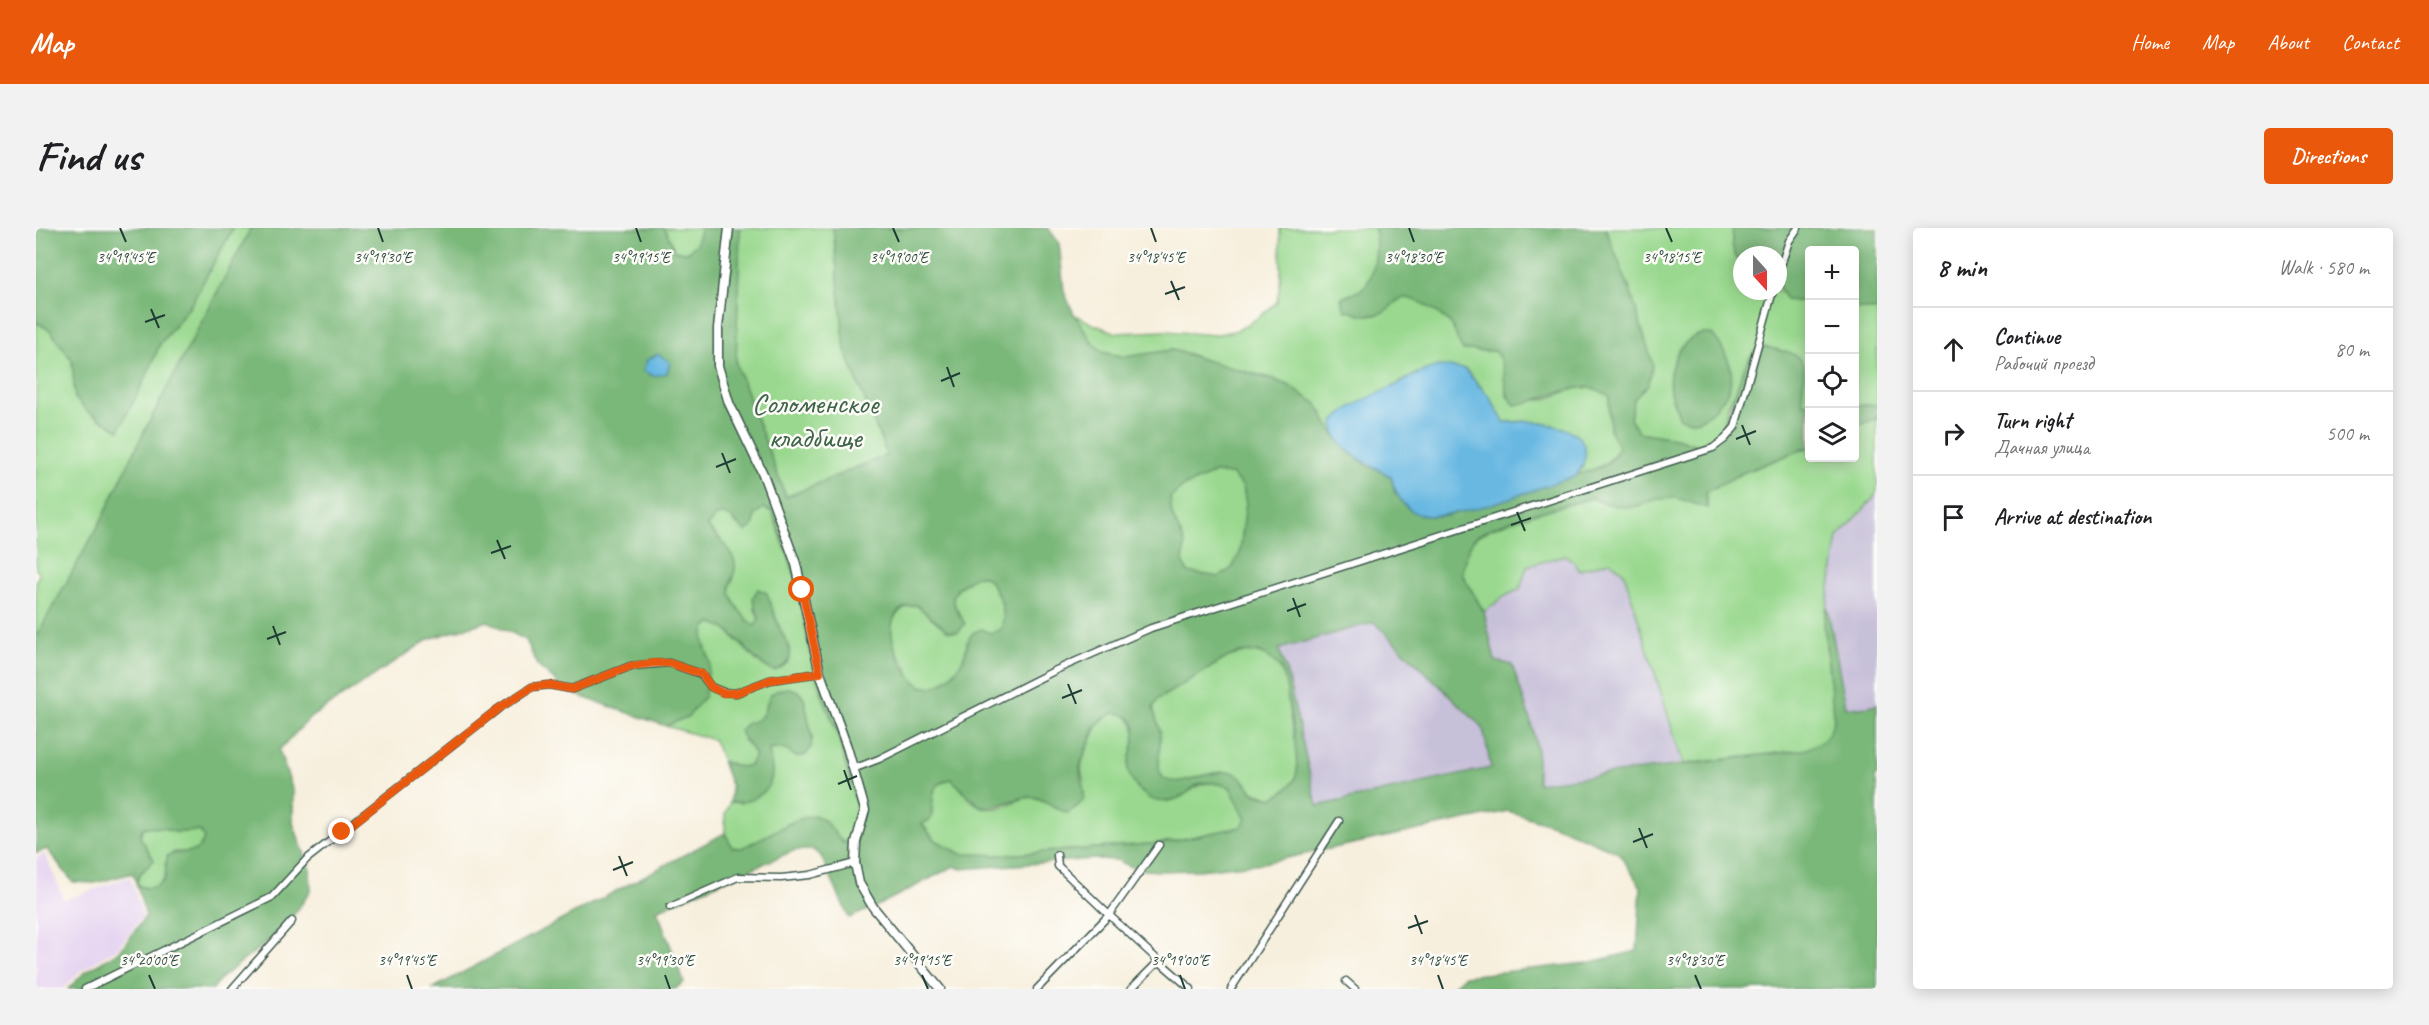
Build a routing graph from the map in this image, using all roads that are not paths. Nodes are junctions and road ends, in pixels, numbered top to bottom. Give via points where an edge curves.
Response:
1 (729, 228) edge
2 (1798, 228) edge
3 (1787, 249) edge
4 (1770, 300) edge
5 (820, 673) junction
6 (853, 769) junction
7 (1339, 821) dead end
8 (1159, 845) dead end
9 (1057, 855) dead end
10 (855, 863) junction
11 (670, 907) dead end
12 (1109, 915) junction
13 (292, 921) dead end
14 (1159, 961) junction
15 (1346, 981) dead end
16 (85, 989) edge
17 (232, 989) edge
18 (940, 989) edge
19 (1036, 989) edge
20 (1131, 989) edge
21 (1191, 989) edge
22 (1231, 989) edge
23 (1355, 989) edge

1 - 5 street via 718,328 718,366 729,403 763,474 796,564
2 - 3 street
4 - 6 street via 1735,427 1713,448 1151,628
5 - 6 street
5 - 16 street via 770,680 736,693 723,693 711,687 702,674 669,663 654,663 631,666 572,689 532,687 498,709 307,859 272,897
6 - 10 street via 866,810 856,842
7 - 22 street
8 - 12 street
9 - 12 street via 1058,866
10 - 11 street via 810,875 738,877
10 - 18 street via 859,883 873,907
12 - 14 street
12 - 19 street
13 - 17 street
14 - 20 street
14 - 21 street
15 - 23 street

